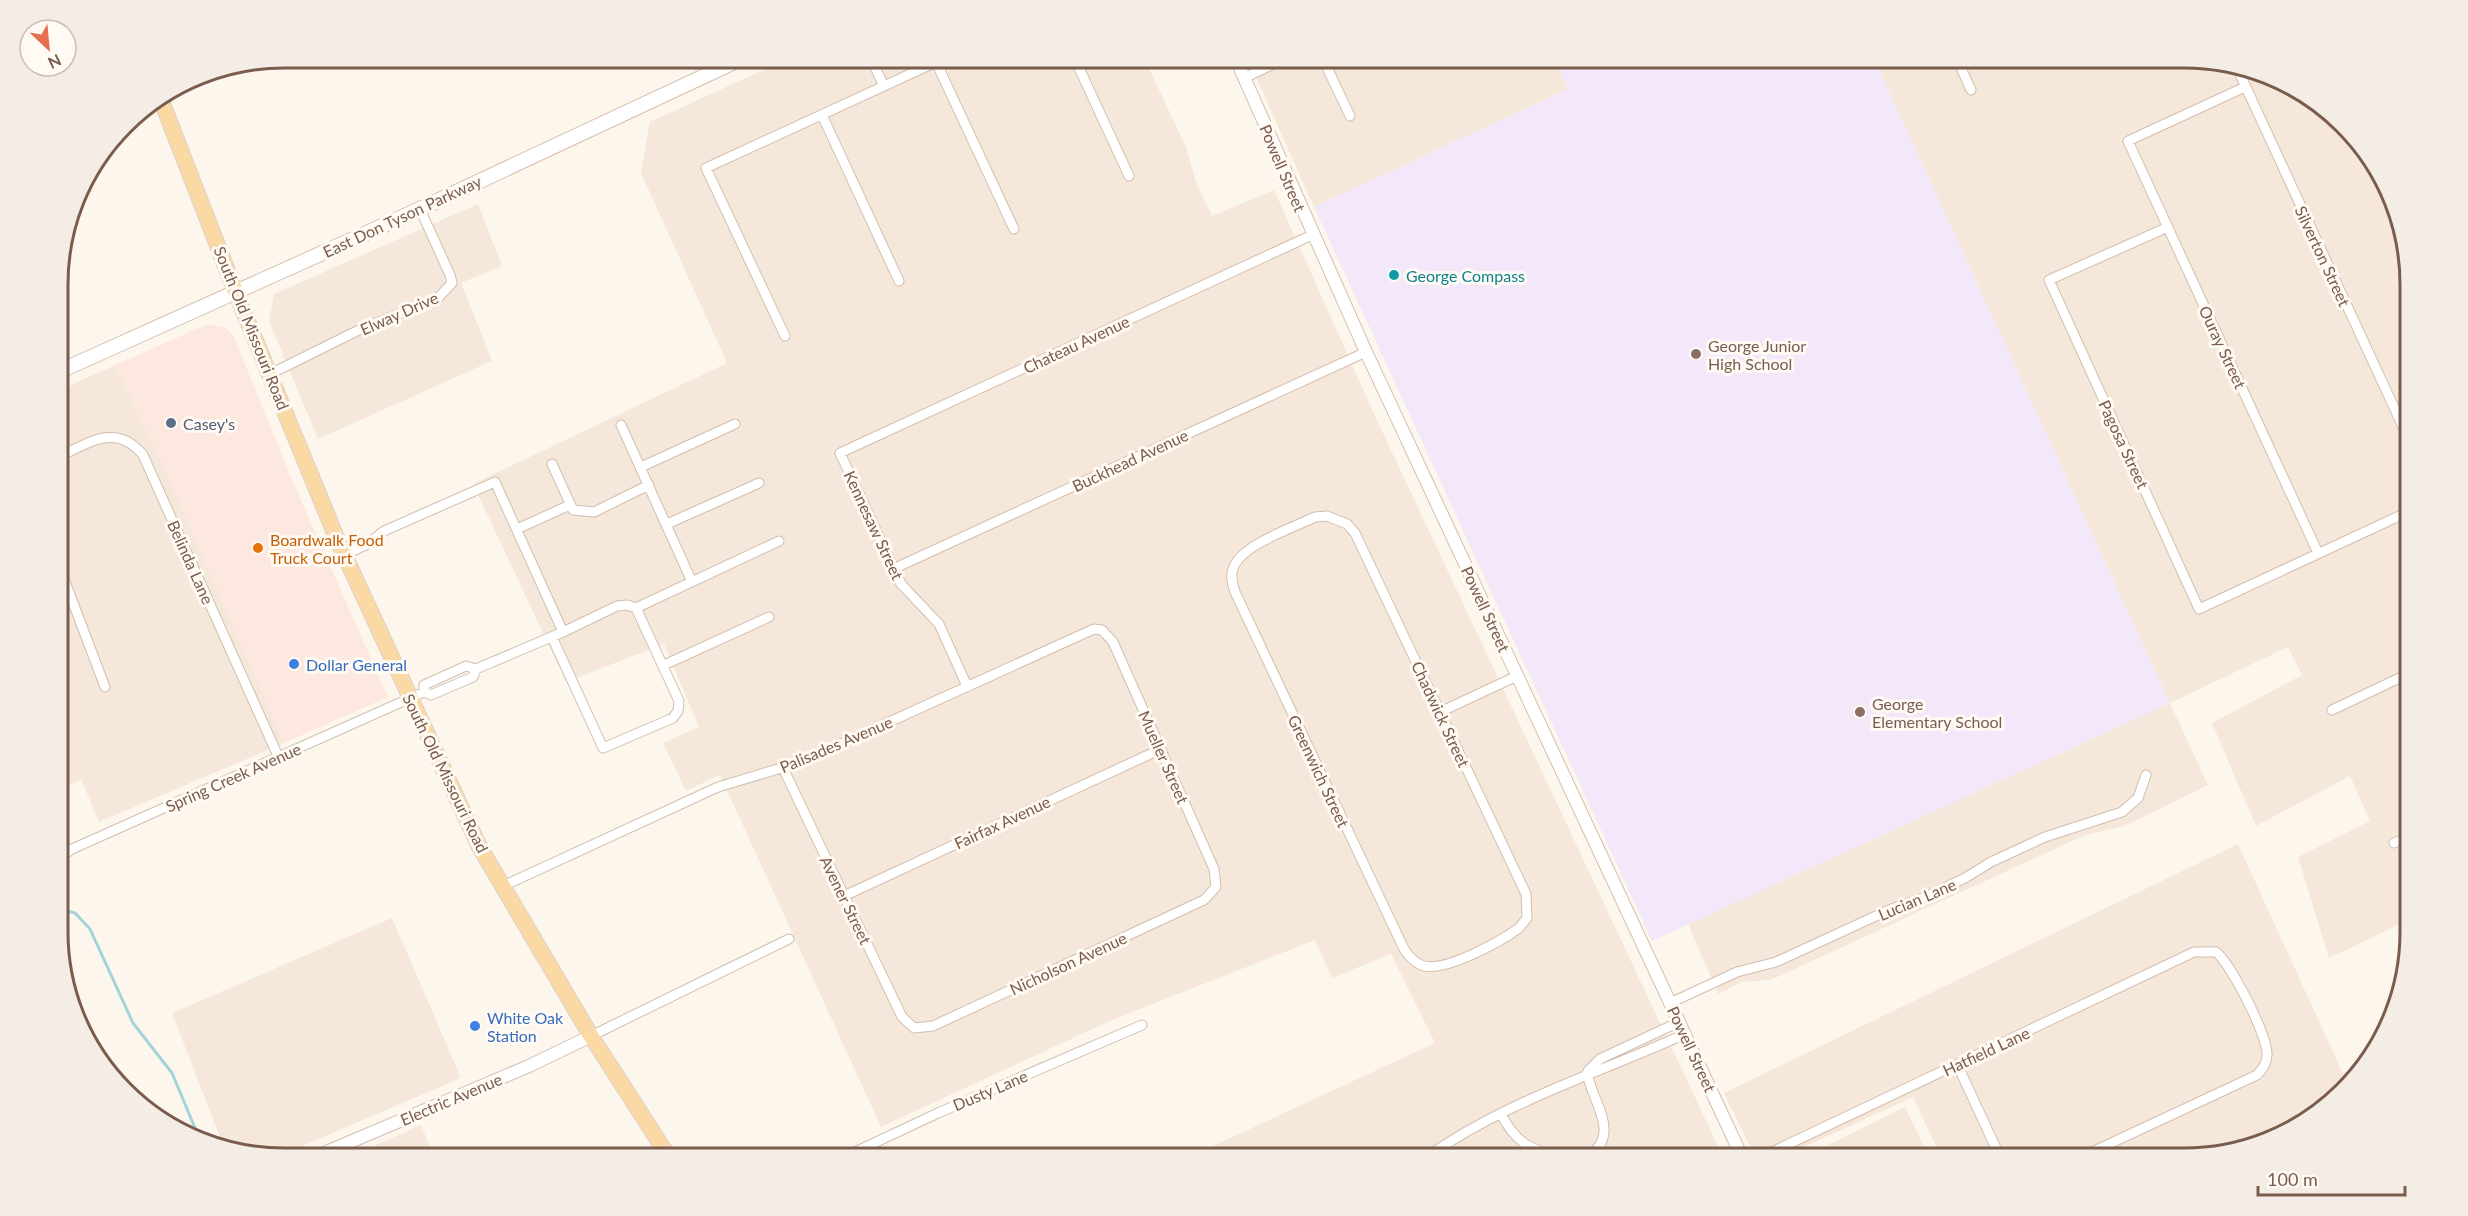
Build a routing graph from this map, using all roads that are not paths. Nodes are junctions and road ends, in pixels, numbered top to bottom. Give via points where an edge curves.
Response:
1 (721, 68) edge
2 (875, 68) edge
3 (923, 68) edge
4 (939, 68) edge
5 (1079, 68) edge
6 (1240, 68) edge
7 (1265, 68) edge
8 (1328, 68) edge
9 (1961, 68) edge
10 (2240, 75) edge
11 (1244, 78) junction
12 (884, 86) junction
13 (2246, 87) junction
14 (1971, 90) dead end
15 (163, 105) edge
16 (822, 115) junction
17 (1350, 116) dead end
18 (1129, 176) dead end
19 (420, 209) junction
20 (2168, 227) junction
21 (1014, 228) dead end
22 (1312, 235) junction
23 (899, 281) dead end
24 (236, 293) junction
25 (785, 336) dead end
26 (1366, 352) junction
27 (68, 368) edge
28 (270, 374) junction
29 (2400, 420) edge
30 (735, 424) dead end
31 (621, 425) dead end
32 (68, 452) edge
33 (840, 453) joint
34 (552, 464) dead end
35 (641, 467) junction
36 (759, 483) dead end
37 (649, 485) junction
38 (570, 505) junction
39 (2400, 516) edge
40 (1337, 518) joint
41 (667, 524) junction
42 (517, 529) junction
43 (779, 541) dead end
44 (2319, 554) junction
45 (344, 555) junction
46 (894, 569) junction
47 (692, 582) junction
48 (68, 589) edge
49 (636, 608) junction
50 (769, 617) dead end
51 (1102, 630) joint
52 (563, 632) junction
53 (552, 637) junction
54 (664, 665) junction
55 (1517, 676) junction
56 (2400, 678) edge
57 (967, 686) junction
58 (105, 687) dead end
59 (417, 695) junction
60 (2332, 710) dead end
61 (1440, 712) junction
62 (1161, 749) junction
63 (278, 756) junction
64 (783, 768) junction
65 (2146, 775) dead end
66 (2400, 841) edge
67 (2394, 843) dead end
68 (68, 852) edge
69 (503, 886) junction
70 (1216, 887) joint
71 (844, 896) junction
72 (1527, 918) joint
73 (789, 939) dead end
74 (1670, 1003) junction
75 (1142, 1025) dead end
76 (914, 1028) joint
77 (1682, 1028) junction
78 (591, 1036) junction
79 (1957, 1064) junction
80 (1587, 1073) junction
81 (1501, 1114) junction
82 (336, 1148) edge
83 (663, 1148) edge
84 (863, 1148) edge
85 (1440, 1148) edge
86 (1535, 1148) edge
87 (1600, 1148) edge
88 (1738, 1148) edge
89 (1780, 1148) edge
90 (1996, 1148) edge
91 (2100, 1148) edge

1 - 19 main road, East Don Tyson Parkway
2 - 12 street
3 - 12 street
4 - 21 street
5 - 18 street
6 - 11 street, Powell Street
7 - 11 street
8 - 17 street
9 - 14 street
10 - 13 street, Silverton Street
11 - 22 street, Powell Street
12 - 16 street
13 - 20 street, Ouray Street via 2128,141
13 - 29 street, Silverton Street
15 - 24 main road, South Old Missouri Road
16 - 23 street
16 - 25 street via 706,168
19 - 24 main road, East Don Tyson Parkway
19 - 28 street, Elway Drive via 450,275 452,283 446,291 437,299 363,328
20 - 44 street, Ouray Street
20 - 44 street, Pagosa Street via 2049,280 2199,609
22 - 26 street, Powell Street
22 - 33 street, Chateau Avenue
24 - 27 main road, East Don Tyson Parkway
24 - 28 main road, South Old Missouri Road
26 - 46 street, Buckhead Avenue
26 - 55 street, Powell Street
28 - 45 main road, South Old Missouri Road
30 - 35 street
31 - 35 street
32 - 63 street, Belinda Lane via 100,438 112,437 129,441 143,455
33 - 46 street, Kennesaw Street
34 - 38 street
35 - 37 street
36 - 41 street
37 - 38 street via 594,512 573,510
37 - 41 street
38 - 42 street
39 - 44 street
40 - 61 street, Chadwick Street via 1355,533
40 - 72 street, Greenwich Street via 1315,517 1250,548 1233,569 1235,592 1404,950 1421,965 1449,964 1509,936
41 - 47 street
42 - 45 street via 495,482 384,531
42 - 52 street
43 - 47 street, Spring Creek Avenue
45 - 59 main road, South Old Missouri Road
46 - 57 street, Kennesaw Street via 901,584 939,624
47 - 49 street, Spring Creek Avenue
48 - 58 street
49 - 52 street, Spring Creek Avenue via 617,606
49 - 54 street
50 - 54 street
51 - 57 street, Palisades Avenue via 1086,631
51 - 62 street, Mueller Street via 1113,642
52 - 53 street, Spring Creek Avenue
53 - 54 street via 605,749 673,718 678,711 679,700
53 - 59 street, Spring Creek Avenue via 476,669 473,677 431,695
55 - 61 street
55 - 74 street, Powell Street
56 - 60 street
57 - 64 street, Palisades Avenue
59 - 63 street, Spring Creek Avenue
59 - 69 main road, South Old Missouri Road via 479,846
61 - 72 street, Chadwick Street via 1526,894
62 - 70 street, Mueller Street via 1214,869
62 - 71 street, Fairfax Avenue
63 - 68 street, Spring Creek Avenue
64 - 69 street, Palisades Avenue via 718,787
64 - 71 street, Avener Street
65 - 74 street, Lucian Lane via 2138,798 2122,812 2045,837 1923,898
66 - 67 street
69 - 78 main road, South Old Missouri Road
70 - 76 street, Nicholson Avenue via 1193,904 933,1026
71 - 76 street, Avener Street via 902,1017
73 - 78 street
74 - 77 street, Powell Street
75 - 84 street, Dusty Lane
77 - 80 street via 1631,1058
77 - 88 street, Powell Street
78 - 82 street, Electric Avenue
78 - 83 main road, South Old Missouri Road
79 - 89 street, Hatfield Lane
79 - 90 street
79 - 91 street, Hatfield Lane via 2194,952 2216,952 2232,970 2266,1044 2267,1061 2256,1075
80 - 81 street
80 - 87 street via 1590,1090 1605,1122
81 - 85 street
81 - 86 street via 1520,1142

